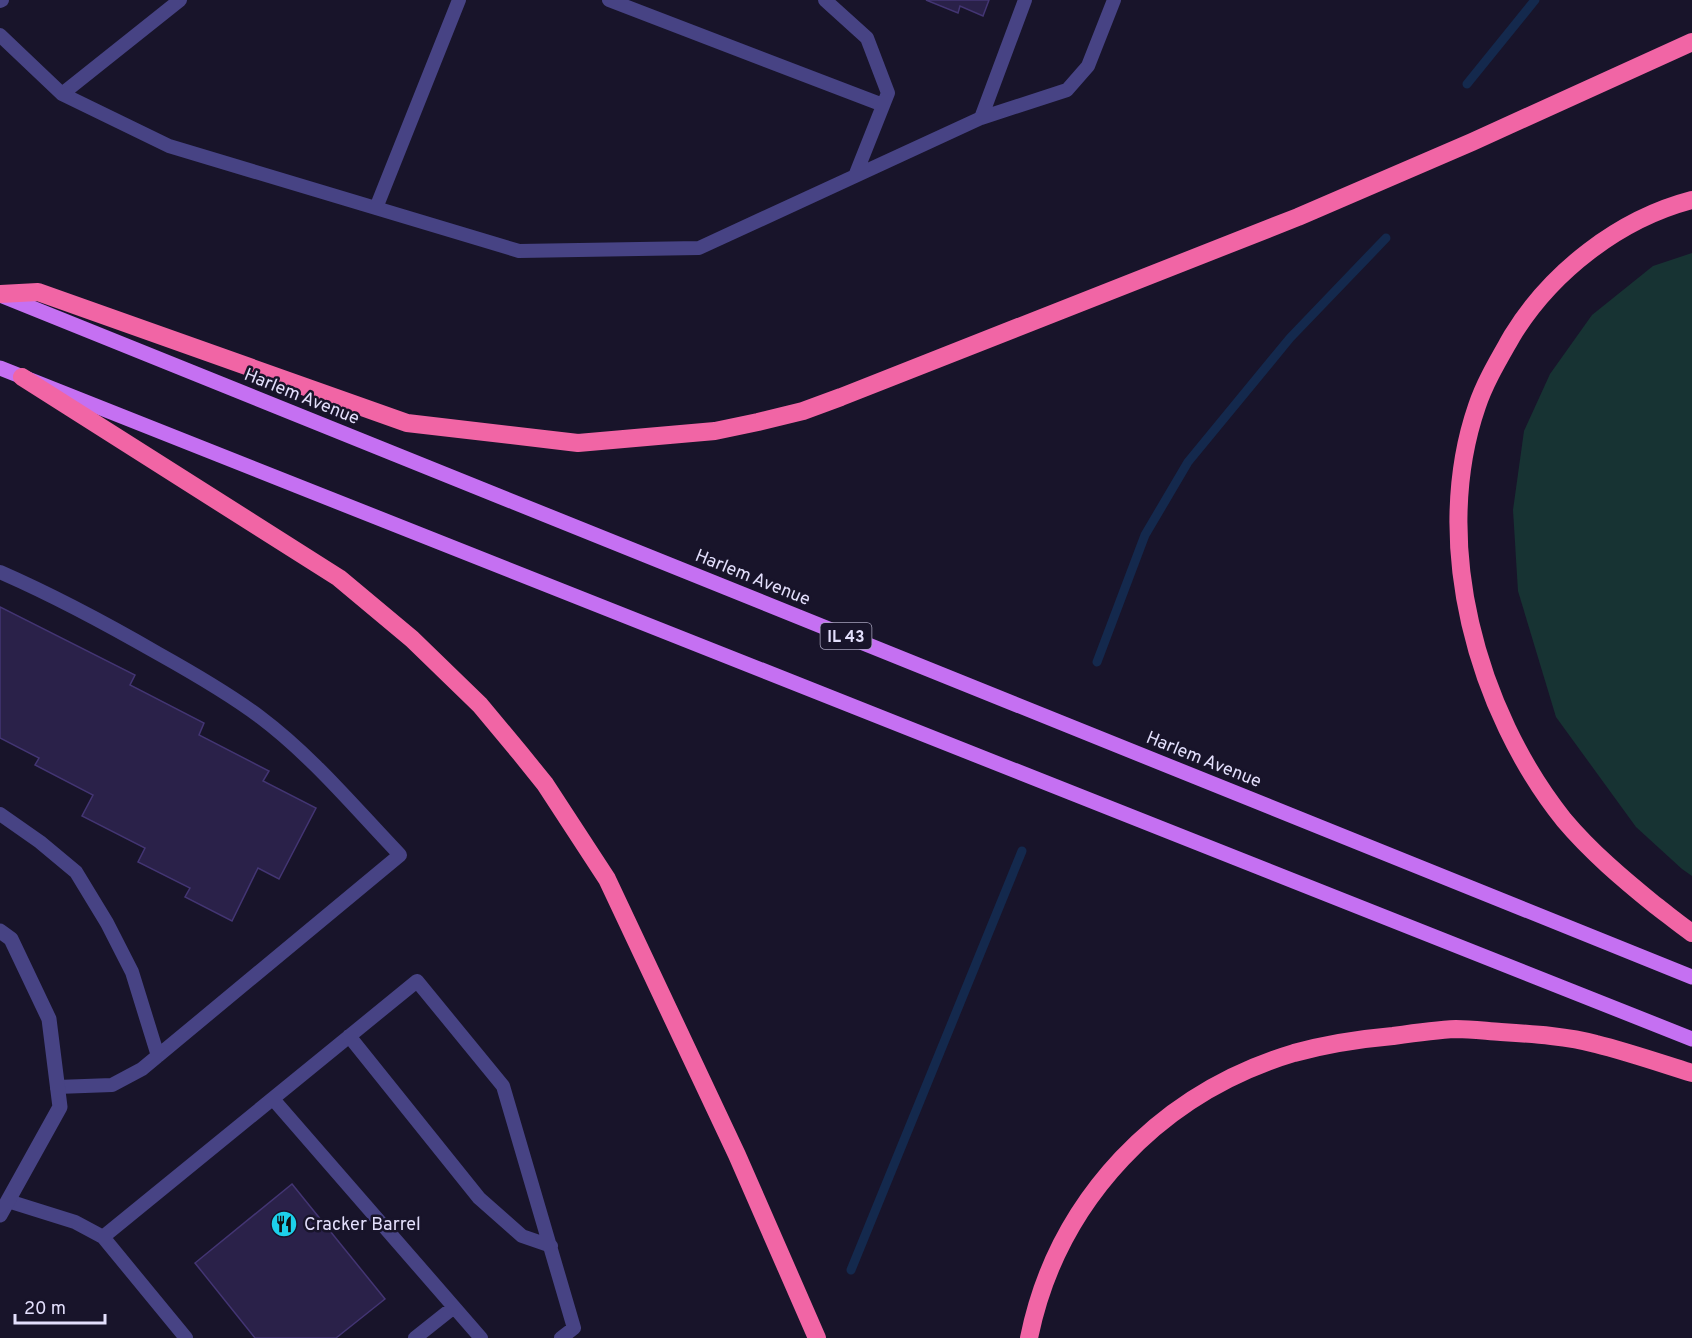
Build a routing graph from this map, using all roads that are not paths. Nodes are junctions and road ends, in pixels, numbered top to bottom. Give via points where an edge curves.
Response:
1 (180, 0) edge
2 (459, 0) edge
3 (609, 0) edge
4 (825, 0) edge
5 (1025, 0) edge
6 (1114, 0) edge
7 (0, 35) edge
8 (1692, 42) edge
9 (62, 94) junction
10 (883, 105) junction
11 (981, 118) junction
12 (855, 176) junction
13 (1692, 200) edge
14 (376, 208) junction
15 (0, 294) edge
16 (0, 368) edge
17 (22, 377) junction
18 (0, 572) edge
19 (0, 814) edge
20 (0, 931) edge
21 (1692, 933) edge
22 (1692, 977) edge
23 (349, 1036) junction
24 (1692, 1039) edge
25 (158, 1056) junction
26 (1692, 1073) edge
27 (57, 1087) junction
28 (273, 1099) junction
29 (8, 1201) junction
30 (0, 1215) edge
31 (103, 1237) junction
32 (551, 1246) junction
33 (454, 1307) junction
34 (186, 1338) edge
35 (415, 1338) edge
36 (481, 1338) edge
37 (561, 1338) edge
38 (817, 1338) edge
39 (1029, 1338) edge

1 - 9 lane
2 - 14 lane
3 - 10 lane
4 - 10 lane via 867,38 888,93
5 - 11 lane
6 - 11 lane via 1088,66 1067,90
7 - 9 lane
8 - 15 highway via 1298,217 842,397 792,414 715,431 578,443 406,423 38,292
9 - 14 lane via 169,146
10 - 12 lane
11 - 12 lane
12 - 14 lane via 699,248 519,250
13 - 21 highway via 1653,213 1596,246 1566,270 1524,318 1496,363 1477,406 1459,495 1460,554 1468,616 1502,720 1541,788 1566,821 1622,879
15 - 22 main road, Harlem Avenue / IL 43
16 - 17 main road
17 - 24 main road
17 - 38 highway via 339,579 412,639 480,705 520,753 607,879 737,1155
18 - 25 lane via 117,630 260,717 304,755 400,855
19 - 25 lane via 76,872 132,972
20 - 27 street via 11,939 49,1019
23 - 28 lane
23 - 32 lane via 479,1198 522,1236
23 - 32 lane via 417,981 503,1086
25 - 27 lane via 112,1085
26 - 39 highway via 1594,1043 1456,1029 1343,1041 1263,1065 1189,1102 1154,1129 1102,1182 1059,1248 1034,1313
27 - 29 street via 60,1107
28 - 31 lane
28 - 33 lane
29 - 30 street
29 - 31 lane via 75,1221
31 - 34 lane
32 - 37 lane via 574,1328
33 - 35 lane
33 - 36 lane

